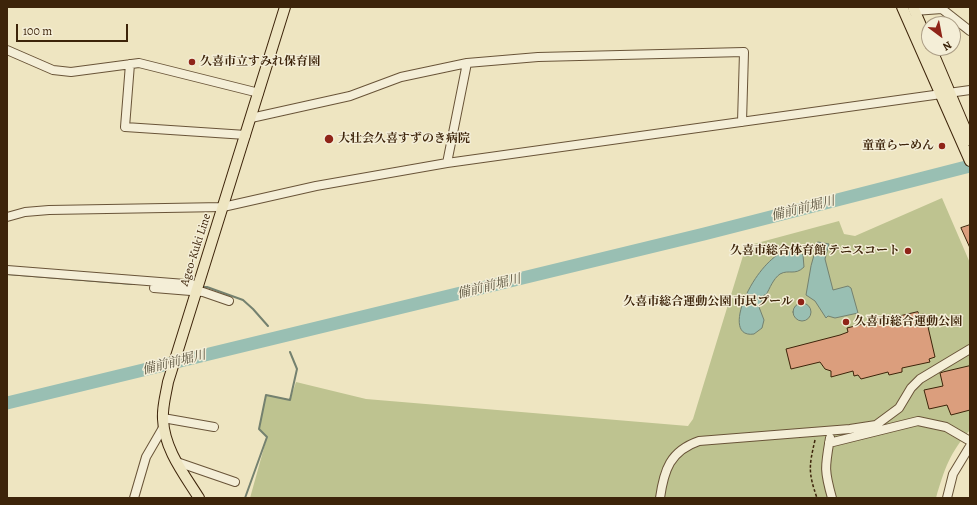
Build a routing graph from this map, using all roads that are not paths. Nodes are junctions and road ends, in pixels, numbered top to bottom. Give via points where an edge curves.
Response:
1 (285, 7) edge
2 (902, 7) edge
3 (914, 9) edge
4 (921, 25) edge
5 (970, 31) edge
6 (7, 50) edge
7 (933, 56) edge
8 (464, 63) junction
9 (130, 64) junction
10 (970, 90) edge
11 (259, 92) junction
12 (945, 93) junction
13 (251, 118) junction
14 (742, 122) junction
15 (246, 135) junction
16 (970, 140) edge
17 (969, 159) edge
18 (444, 164) junction
19 (223, 207) junction
20 (7, 217) edge
21 (7, 270) edge
22 (154, 288) dead end
23 (197, 288) junction
24 (229, 301) dead end
25 (970, 349) edge
26 (163, 422) junction
27 (214, 427) dead end
28 (830, 430) junction
29 (970, 441) edge
30 (829, 443) junction
31 (970, 446) edge
32 (177, 462) junction
33 (235, 482) dead end
34 (134, 498) edge
35 (199, 498) edge
36 (660, 498) edge
37 (832, 498) edge
38 (947, 498) edge

1 - 11 main road, Ageo-Kuki Line
2 - 12 main road
3 - 4 main road
3 - 5 street via 942,9
6 - 9 street via 53,70 71,72
7 - 12 main road
8 - 13 street via 401,78 350,96
8 - 14 street via 538,57 744,52
8 - 18 street
9 - 11 street via 159,66
9 - 15 street via 125,127
10 - 12 street
11 - 13 main road, Ageo-Kuki Line
12 - 14 street
12 - 16 main road
12 - 17 main road
13 - 15 main road, Ageo-Kuki Line
14 - 18 street
15 - 19 main road, Ageo-Kuki Line
18 - 19 street via 316,186
19 - 20 street via 49,210
19 - 23 main road, Ageo-Kuki Line
21 - 23 street
22 - 23 street
23 - 24 street
23 - 26 main road, Ageo-Kuki Line via 171,373
25 - 28 street via 920,379 911,388 899,408 882,422 876,425
26 - 27 street
26 - 32 main road, Ageo-Kuki Line via 170,450
26 - 34 street via 146,457
28 - 30 street
28 - 36 street via 699,441 689,445 667,467
29 - 30 street via 946,427 918,421
30 - 37 street via 824,465
31 - 38 street via 953,474
32 - 33 street
32 - 35 main road, Ageo-Kuki Line

